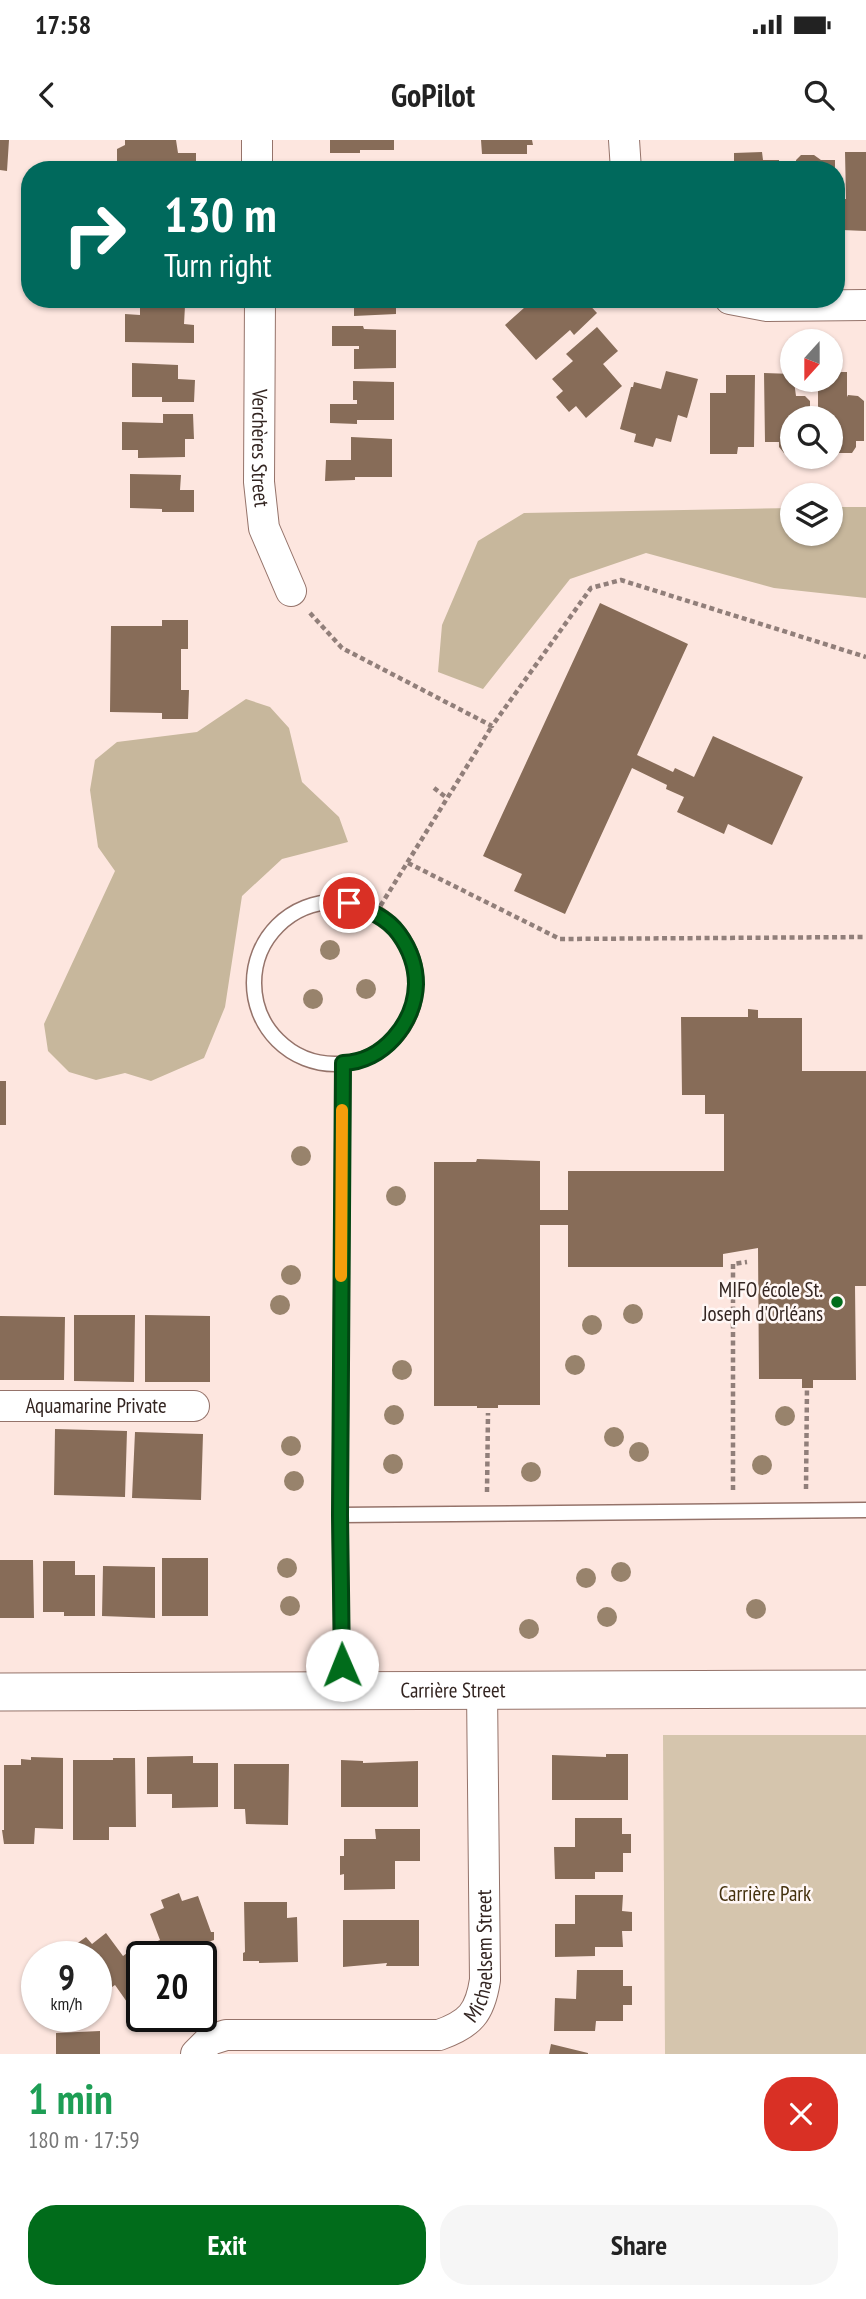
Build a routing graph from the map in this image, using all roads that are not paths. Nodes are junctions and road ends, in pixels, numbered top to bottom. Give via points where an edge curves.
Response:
1 (257, 140) edge
2 (624, 140) edge
3 (257, 161) edge
4 (625, 161) edge
5 (845, 305) edge
6 (866, 305) edge
7 (260, 308) edge
8 (291, 591) road end
9 (343, 1063) junction
10 (0, 1406) edge
11 (194, 1406) dead end
12 (866, 1510) edge
13 (340, 1515) junction
14 (482, 1689) junction
15 (866, 1689) edge
16 (342, 1691) junction
17 (0, 1692) edge
18 (196, 2054) edge

1 - 3 street
2 - 4 street
5 - 6 street
7 - 8 street, Verchères Street via 264,528
9 - 9 lane via 376,1054 397,1036 411,1011 416,984 411,956 397,932 376,913 349,903 321,903 295,912 275,928 261,949 254,974 255,999 264,1023 280,1044 302,1057
9 - 13 lane
10 - 11 street, Aquamarine Private
12 - 13 lane
13 - 16 lane
14 - 15 street, Carrière Street
14 - 16 street, Carrière Street
14 - 18 street, Michaelsem Street via 485,1980 474,2015 459,2028 439,2035 226,2035 210,2040
16 - 17 street, Carrière Street

